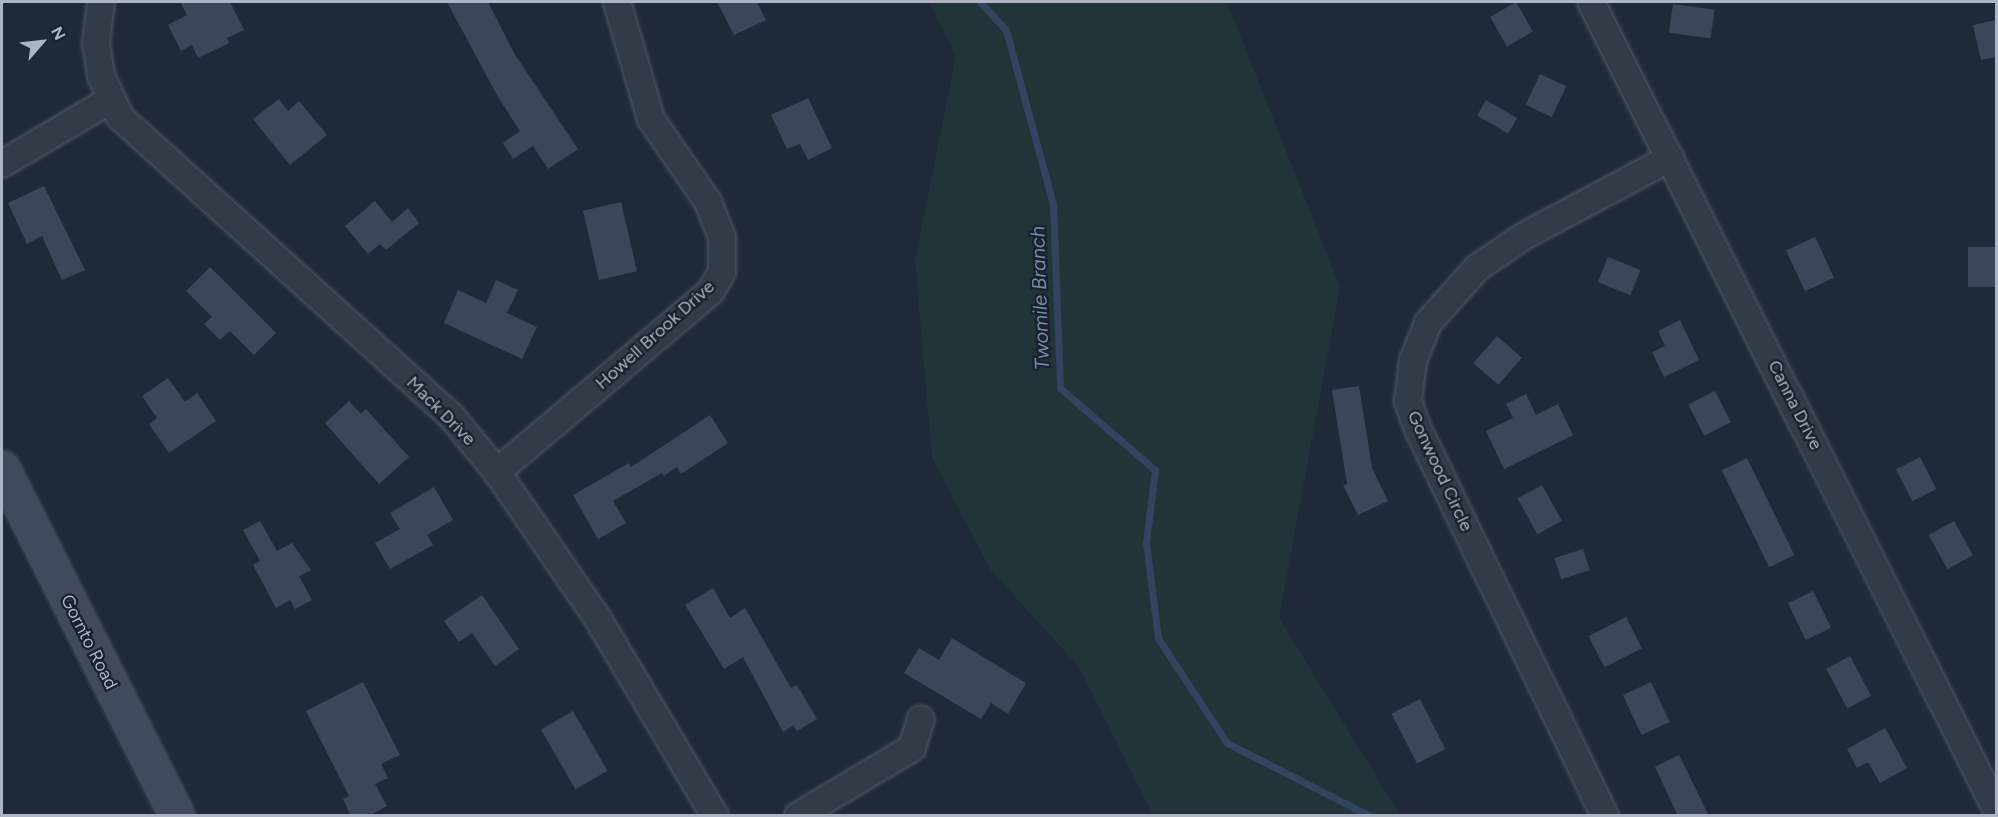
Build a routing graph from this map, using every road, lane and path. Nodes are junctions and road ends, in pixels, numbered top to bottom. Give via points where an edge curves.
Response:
1 (101, 2) edge
2 (617, 2) edge
3 (1591, 2) edge
4 (112, 99) junction
5 (1670, 158) junction
6 (2, 164) edge
7 (2, 468) edge
8 (497, 472) junction
9 (921, 719) dead end
10 (1996, 809) edge
11 (177, 816) edge
12 (715, 816) edge
13 (798, 816) edge
14 (1605, 816) edge

1 - 4 street, Mack Drive via 96,43 101,76
2 - 8 street, Howell Brook Drive via 651,119 708,202 722,237 722,272 711,291
3 - 5 street, Canna Drive
4 - 6 street
4 - 8 street, Mack Drive via 120,117 143,141 452,417
5 - 10 street, Canna Drive
5 - 14 street, Gonwood Circle via 1524,236 1477,268 1428,323 1413,361 1408,401 1419,432
7 - 11 main road, Gornto Road
8 - 12 street, Mack Drive via 598,619
9 - 13 street via 912,748

